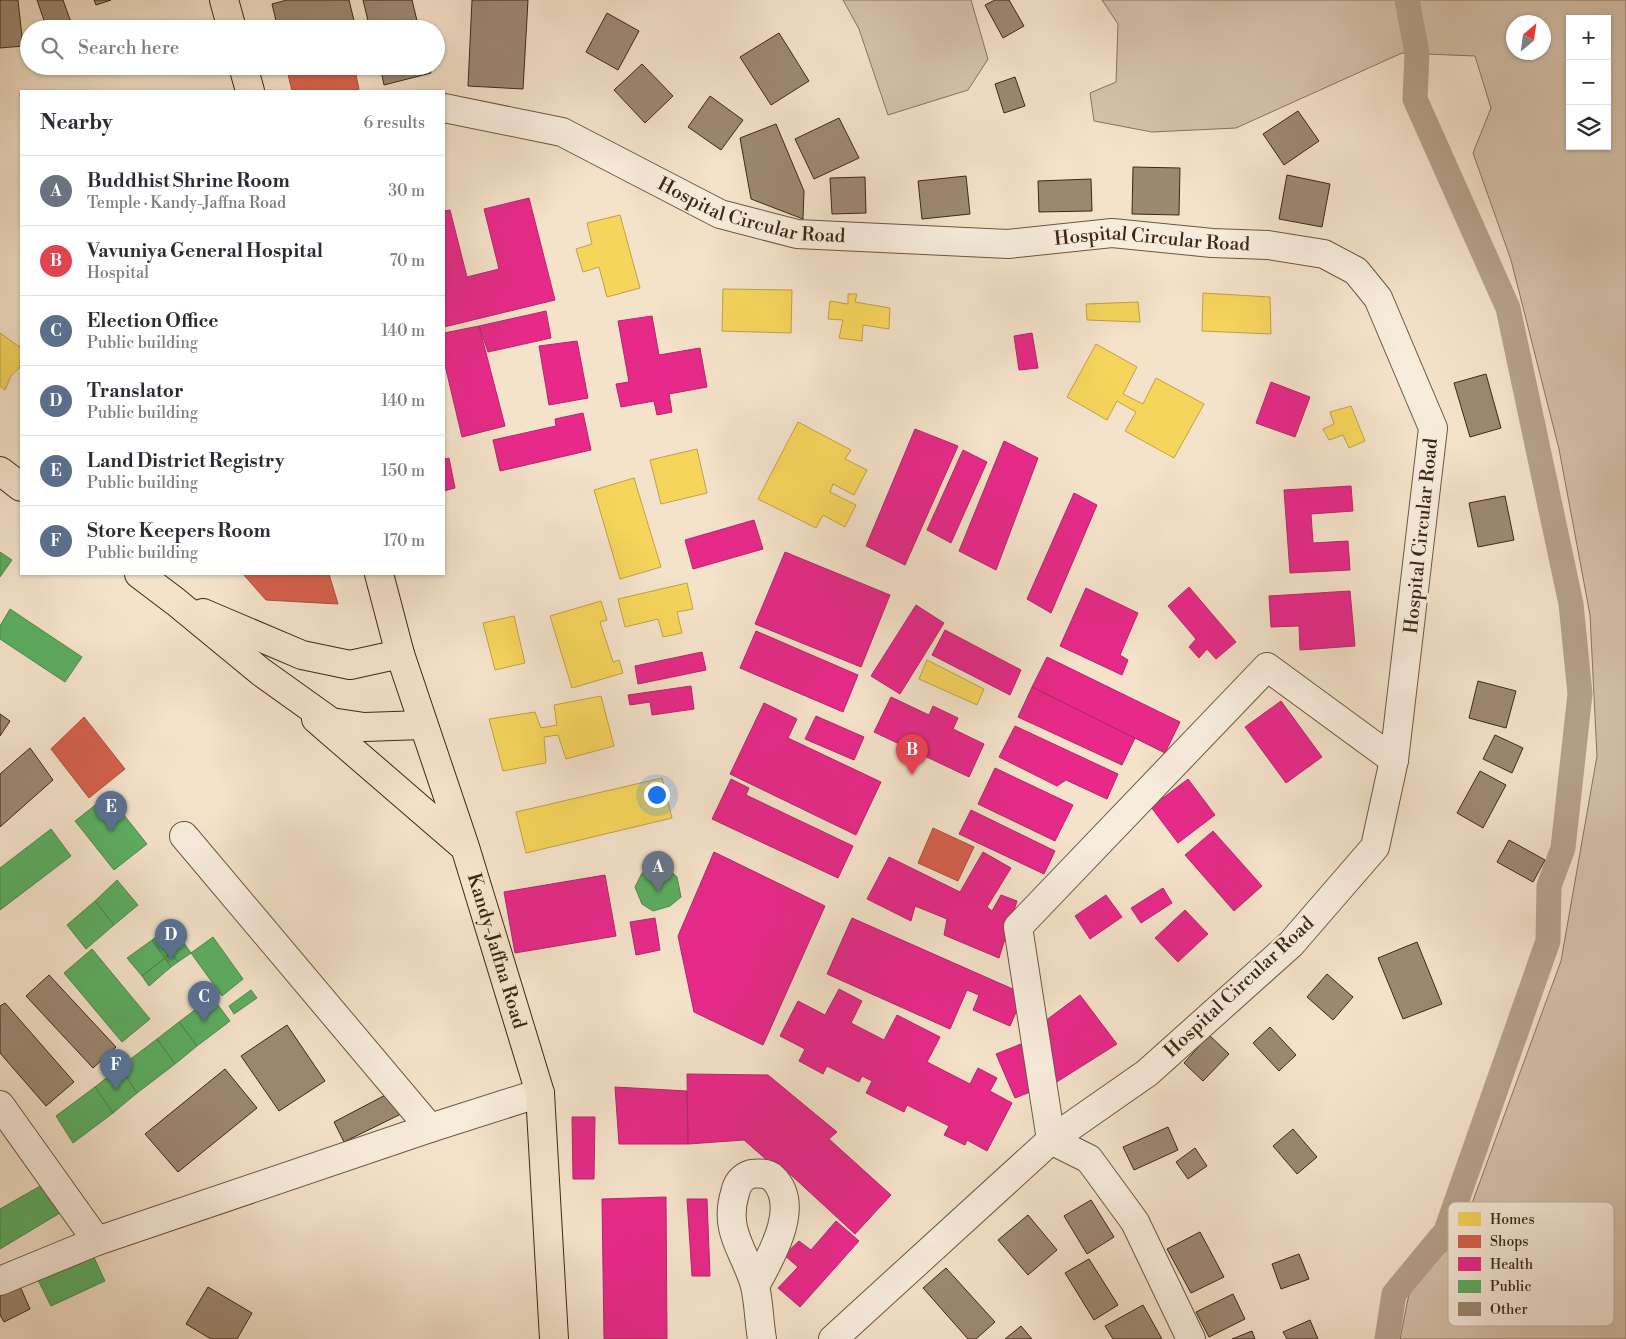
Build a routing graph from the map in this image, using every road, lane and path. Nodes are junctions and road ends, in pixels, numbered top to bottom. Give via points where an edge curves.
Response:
1 (224, 0) edge
2 (230, 20) edge
3 (246, 75) edge
4 (250, 90) edge
5 (445, 108) edge
6 (0, 471) edge
7 (20, 486) edge
8 (139, 575) edge
9 (379, 575) edge
10 (176, 602) junction
11 (400, 654) junction
12 (261, 672) junction
13 (423, 725) junction
14 (1394, 760) junction
15 (184, 836) dead end
16 (464, 847) junction
17 (540, 1093) junction
18 (0, 1105) edge
19 (430, 1128) junction
20 (1051, 1140) junction
21 (97, 1241) junction
22 (0, 1281) edge
23 (755, 1286) dead end
24 (554, 1339) edge
25 (762, 1339) edge
26 (833, 1339) edge
27 (1191, 1339) edge

1 - 2 highway
3 - 4 highway
5 - 14 street, Hospital Circular Road via 562,132 720,214 797,234 1008,244 1112,233 1324,254 1356,271 1378,298 1433,428
6 - 7 highway
8 - 10 highway
9 - 11 highway, Kandy-Jaffna Road
10 - 11 highway via 302,655 350,665
10 - 12 highway
11 - 13 highway, Kandy-Jaffna Road
12 - 13 highway via 331,722 364,727
12 - 16 highway
13 - 16 highway, Kandy-Jaffna Road
14 - 20 street, Hospital Circular Road via 1375,847 1291,944 1147,1073
14 - 20 street via 1267,668 1018,927
15 - 19 street
16 - 17 highway, Kandy-Jaffna Road
17 - 19 street
17 - 24 highway, Kandy-Jaffna Road
18 - 21 street
19 - 21 street
20 - 26 street, Hospital Circular Road
20 - 27 street via 1089,1159 1135,1222
21 - 22 street
23 - 25 street

